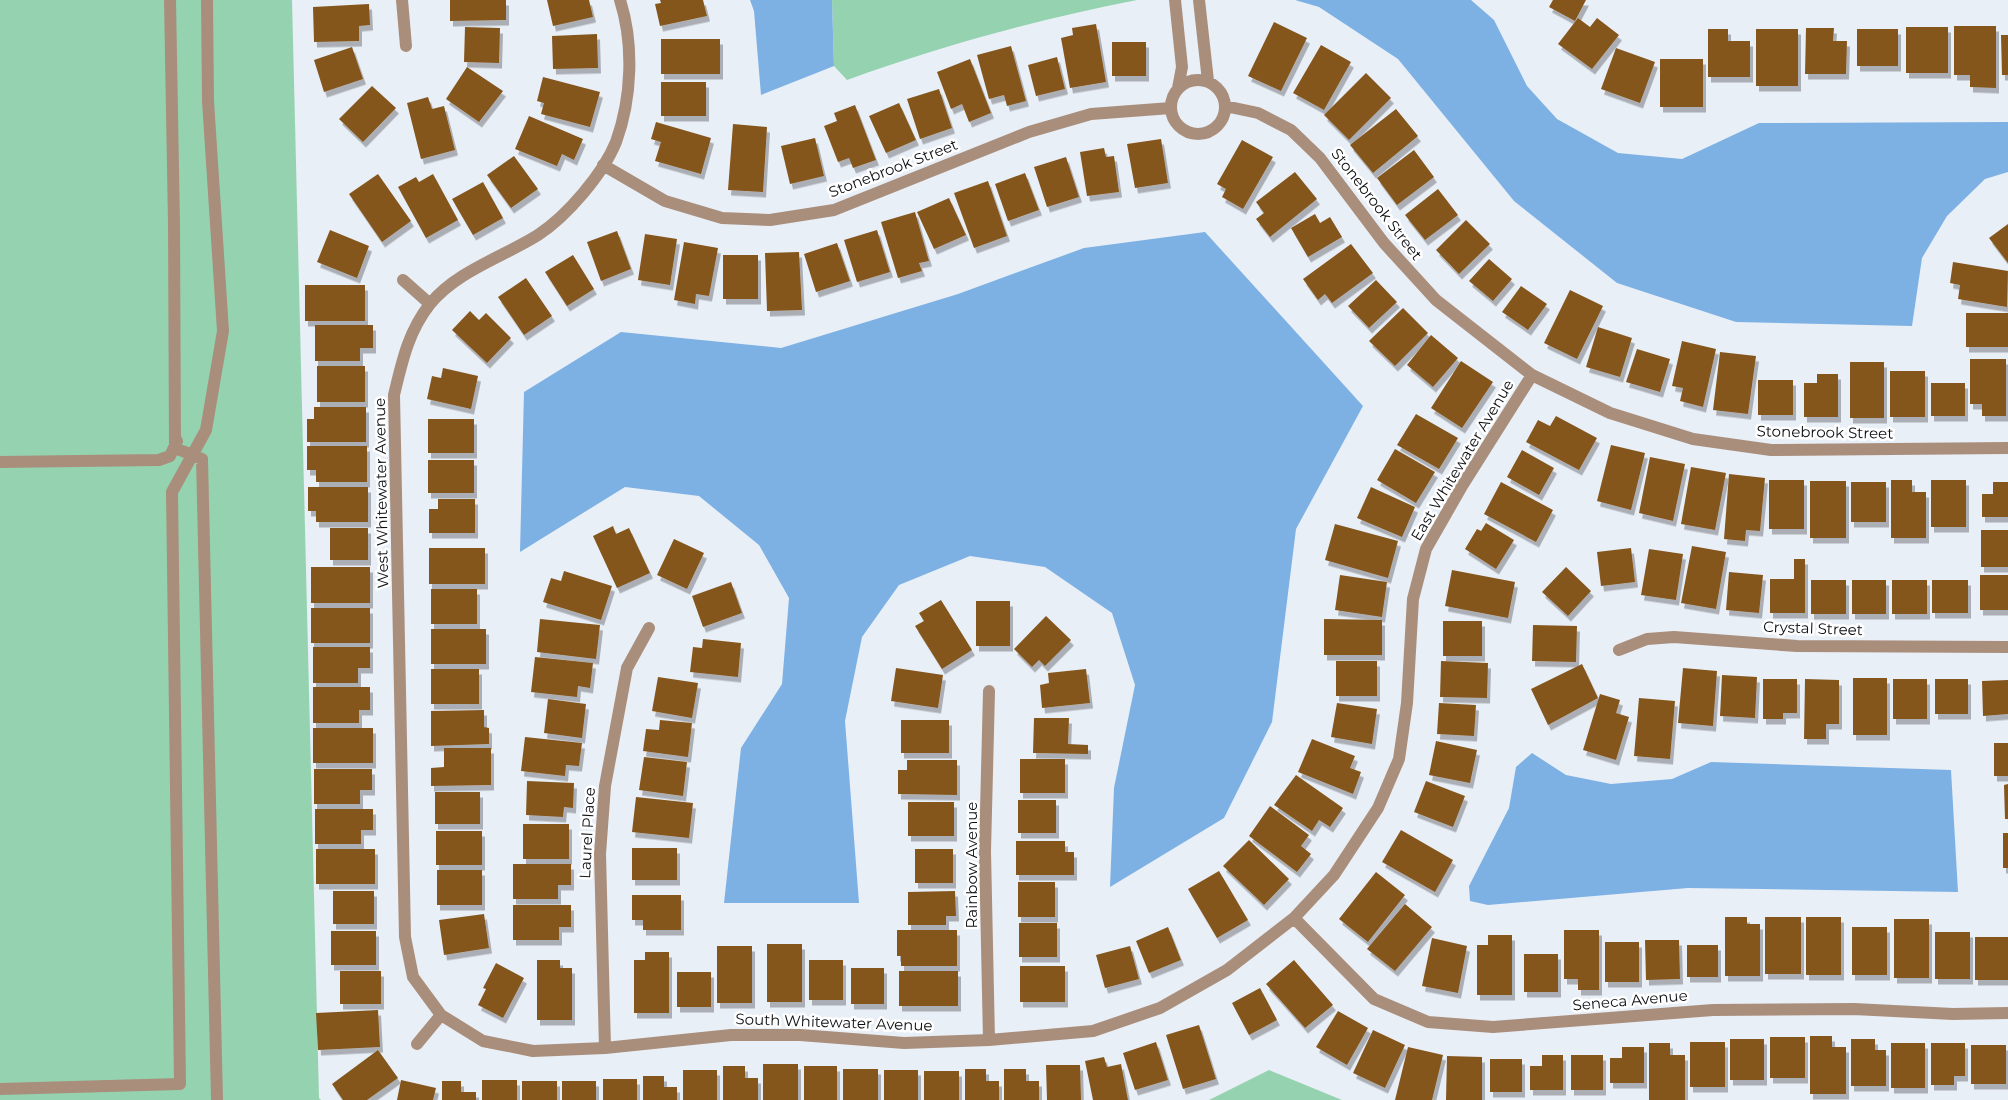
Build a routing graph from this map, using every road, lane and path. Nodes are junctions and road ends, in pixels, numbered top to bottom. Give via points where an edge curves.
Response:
1 (170, 0) edge
2 (207, 0) edge
3 (402, 0) edge
4 (620, 0) edge
5 (1175, 0) edge
6 (1199, 0) edge
7 (406, 46) dead end
8 (1208, 81) junction
9 (1178, 88) junction
10 (1225, 106) junction
11 (1171, 108) junction
12 (603, 165) junction
13 (403, 280) dead end
14 (430, 304) junction
15 (1532, 375) junction
16 (175, 448) junction
17 (2008, 448) edge
18 (192, 455) junction
19 (0, 462) edge
20 (649, 628) dead end
21 (2008, 647) edge
22 (1619, 650) dead end
23 (989, 691) dead end
24 (1294, 918) junction
25 (2008, 1013) edge
26 (441, 1015) junction
27 (989, 1040) junction
28 (417, 1044) dead end
29 (605, 1048) junction
30 (0, 1089) edge
31 (217, 1100) edge

1 - 16 street via 179,437
2 - 18 street via 208,101 223,331 206,430
3 - 7 street
4 - 12 street, West Whitewater Avenue via 627,22 630,58 626,102 616,142
5 - 9 street via 1182,67
6 - 8 street
8 - 9 street via 1192,81
8 - 10 street via 1220,91
9 - 11 street via 1172,97
10 - 11 street via 1224,116 1218,125 1199,134 1179,127
10 - 15 street, Stonebrook Street via 1258,113 1291,130 1320,158 1384,243 1436,300
11 - 12 street, Stonebrook Street via 1091,114 1029,132 834,210 770,220 722,218 665,201
12 - 14 street, West Whitewater Avenue via 570,208 540,234 452,283
13 - 14 street
14 - 26 street, West Whitewater Avenue via 404,349 394,395 405,937 413,977
15 - 17 street, Stonebrook Street via 1610,413 1693,439 1772,450
15 - 24 street, East Whitewater Avenue via 1426,549 1413,600 1407,703 1399,759 1378,808 1334,875
16 - 18 street
16 - 19 street via 170,456 159,460
18 - 30 street via 172,492 180,1084
18 - 31 street via 202,459
20 - 29 street, Laurel Place via 627,668 605,786 600,854
21 - 22 street, Crystal Street via 1797,646 1674,637 1646,639
23 - 27 street, Rainbow Avenue via 986,851
24 - 25 street, Seneca Avenue via 1374,999 1428,1022 1493,1027 1713,1010
24 - 27 street, South Whitewater Avenue via 1227,970 1160,1008 1093,1031
26 - 28 street
26 - 29 street, South Whitewater Avenue via 483,1041 517,1048 534,1051
27 - 29 street, South Whitewater Avenue via 904,1043 800,1035 731,1035

